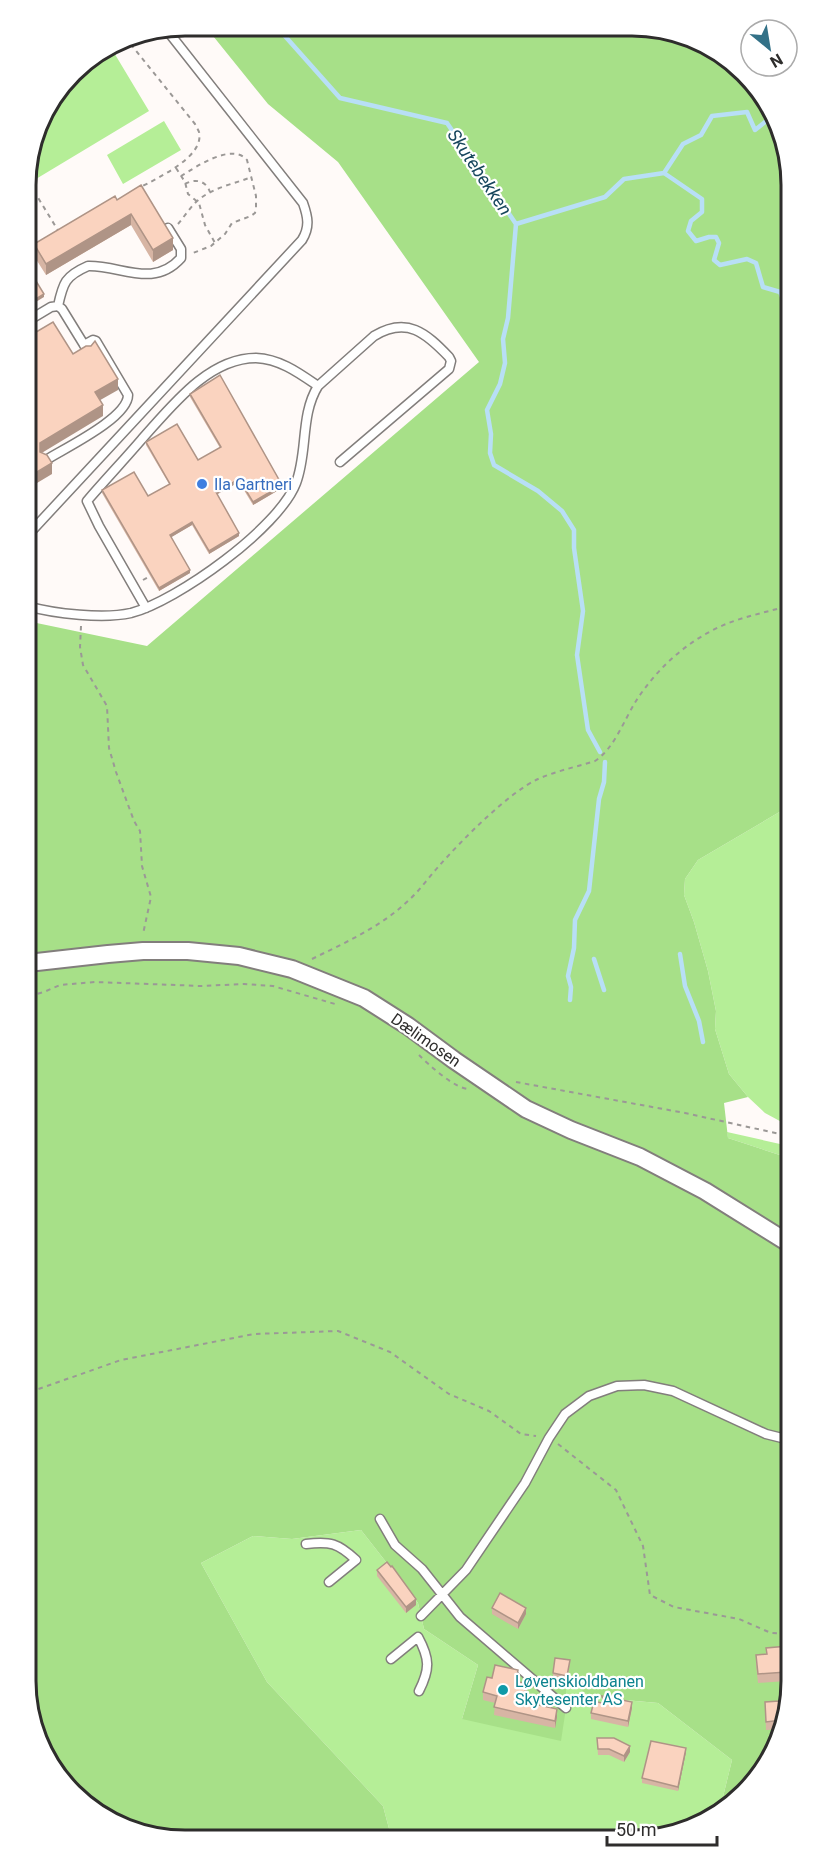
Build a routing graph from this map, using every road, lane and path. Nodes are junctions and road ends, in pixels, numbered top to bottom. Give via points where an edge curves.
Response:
1 (172, 37) edge
2 (132, 46) edge
3 (175, 166) junction
4 (181, 176) junction
5 (252, 177) junction
6 (185, 184) junction
7 (137, 189) edge
8 (210, 192) junction
9 (36, 195) edge
10 (197, 201) junction
11 (170, 230) joint
12 (60, 235) edge
13 (215, 243) junction
14 (43, 245) edge
15 (36, 249) edge
16 (182, 254) junction
17 (58, 306) junction
18 (36, 316) edge
19 (318, 386) junction
20 (46, 460) edge
21 (340, 462) dead end
22 (36, 526) edge
23 (36, 608) edge
24 (146, 608) junction
25 (781, 608) edge
26 (81, 614) junction
27 (143, 951) junction
28 (36, 962) edge
29 (292, 969) junction
30 (36, 994) edge
31 (334, 1004) dead end
32 (415, 1051) dead end
33 (485, 1082) junction
34 (516, 1082) dead end
35 (781, 1134) edge
36 (781, 1239) edge
37 (36, 1390) edge
38 (549, 1438) junction
39 (781, 1438) edge
40 (380, 1518) dead end
41 (306, 1544) dead end
42 (329, 1582) dead end
43 (442, 1595) junction
44 (421, 1616) dead end
45 (781, 1634) edge
46 (391, 1659) dead end
47 (419, 1691) dead end
48 (566, 1708) dead end

1 - 22 lane via 303,203 308,228 302,240
2 - 3 path via 199,133 191,155
3 - 4 path
3 - 7 path
4 - 5 path via 204,162 236,153 247,160
4 - 6 path
5 - 8 path
5 - 13 path via 255,213 232,223
6 - 8 path via 199,181
6 - 10 path via 188,194
8 - 10 path
9 - 12 path
10 - 11 path
10 - 13 path
11 - 16 lane
13 - 16 path
14 - 15 path
16 - 17 lane via 177,263 154,274 88,266 65,280
17 - 18 lane
17 - 20 lane via 86,348 96,341 128,395 104,426
19 - 21 lane via 374,336 395,328 418,330 451,361 446,372
19 - 24 lane via 309,406 300,470 290,495 274,516 217,566
19 - 24 lane via 292,369 256,358 218,369 184,393 87,501
23 - 26 lane
24 - 26 lane via 128,613
25 - 29 path via 734,621 697,640 658,671 600,757 538,779 511,797 389,917
26 - 27 path via 83,665 107,706 116,772 140,831 142,866 151,897
27 - 28 street, Dælimosen
27 - 29 street, Dælimosen via 239,957
29 - 33 street, Dælimosen via 364,998
30 - 31 path via 60,984 94,982 244,984 273,986
32 - 33 path via 462,1088 467,1090
33 - 36 street, Dælimosen via 526,1109 640,1157 705,1191
34 - 35 path
37 - 38 path via 121,1360 254,1334 338,1330 390,1352 449,1394 489,1411 521,1434
38 - 39 lane via 565,1414 589,1396 617,1386 644,1385 673,1391
38 - 43 lane via 525,1484 466,1570
38 - 45 path via 616,1490 643,1546 650,1595 674,1607 739,1618
40 - 43 lane via 395,1545 422,1569
41 - 42 lane via 334,1544 356,1560
43 - 44 lane
43 - 48 lane via 460,1617
46 - 47 lane via 418,1637 428,1662

